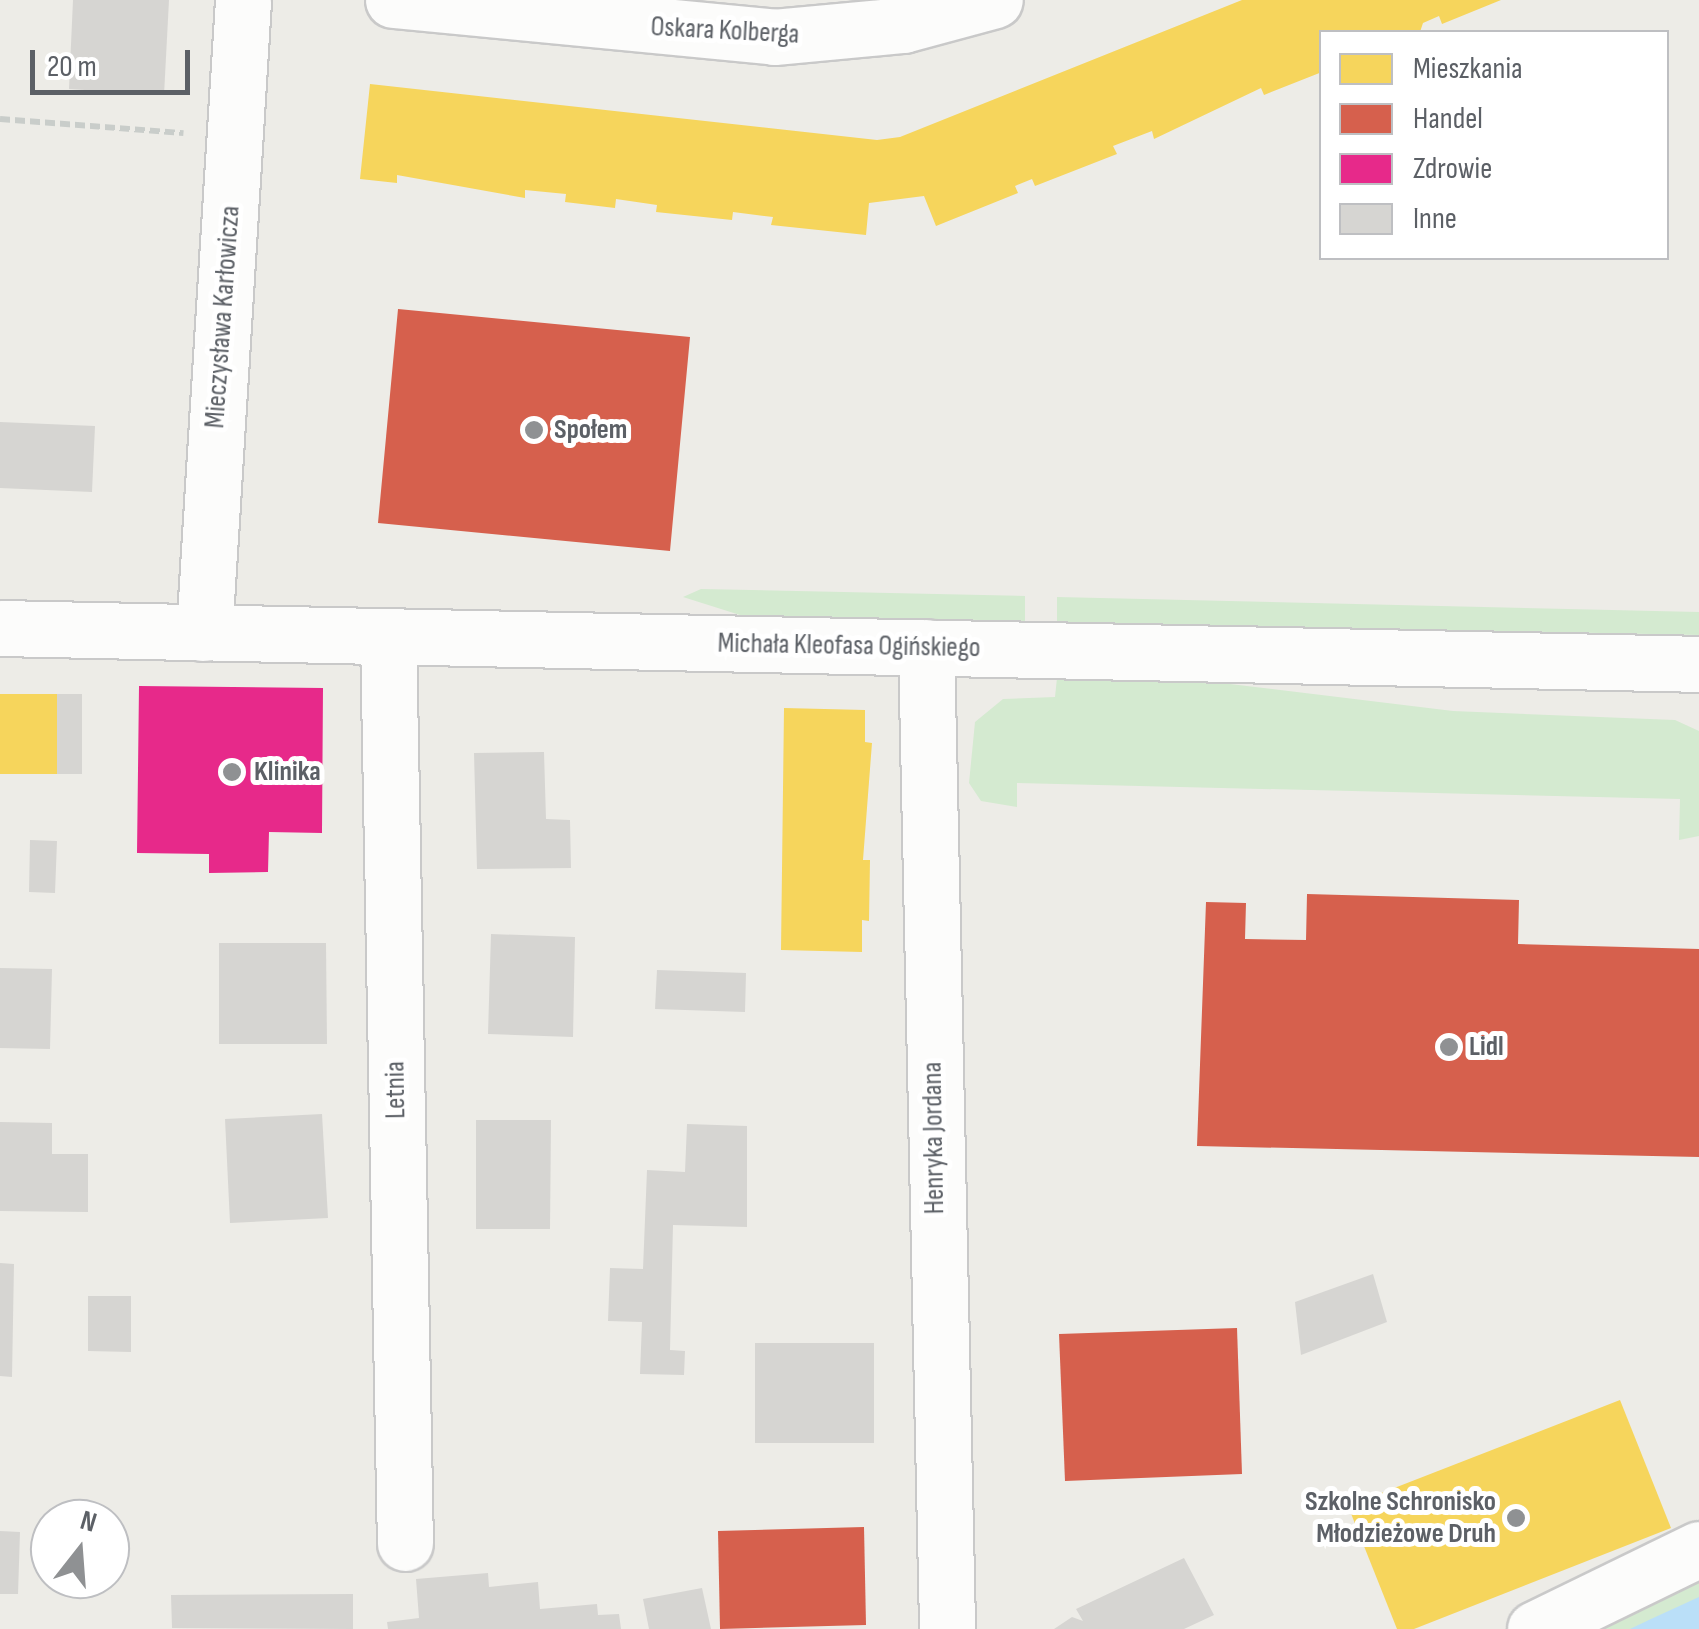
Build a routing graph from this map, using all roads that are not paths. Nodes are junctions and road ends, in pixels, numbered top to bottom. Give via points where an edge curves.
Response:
1 (243, 0) edge
2 (393, 0) edge
3 (995, 0) edge
4 (0, 628) edge
5 (204, 634) junction
6 (388, 636) junction
7 (926, 648) junction
8 (1699, 664) edge
9 (405, 1544) dead end
10 (1699, 1549) edge
11 (947, 1629) edge
12 (1535, 1629) edge

1 - 5 street, Mieczysława Karłowicza
2 - 3 street, Oskara Kolberga via 774,37 902,25
4 - 5 street, Michała Kleofasa Ogińskiego
5 - 6 street, Michała Kleofasa Ogińskiego
6 - 7 street, Michała Kleofasa Ogińskiego
6 - 9 street, Letnia
7 - 8 street, Michała Kleofasa Ogińskiego
7 - 11 street, Henryka Jordana
10 - 12 street

